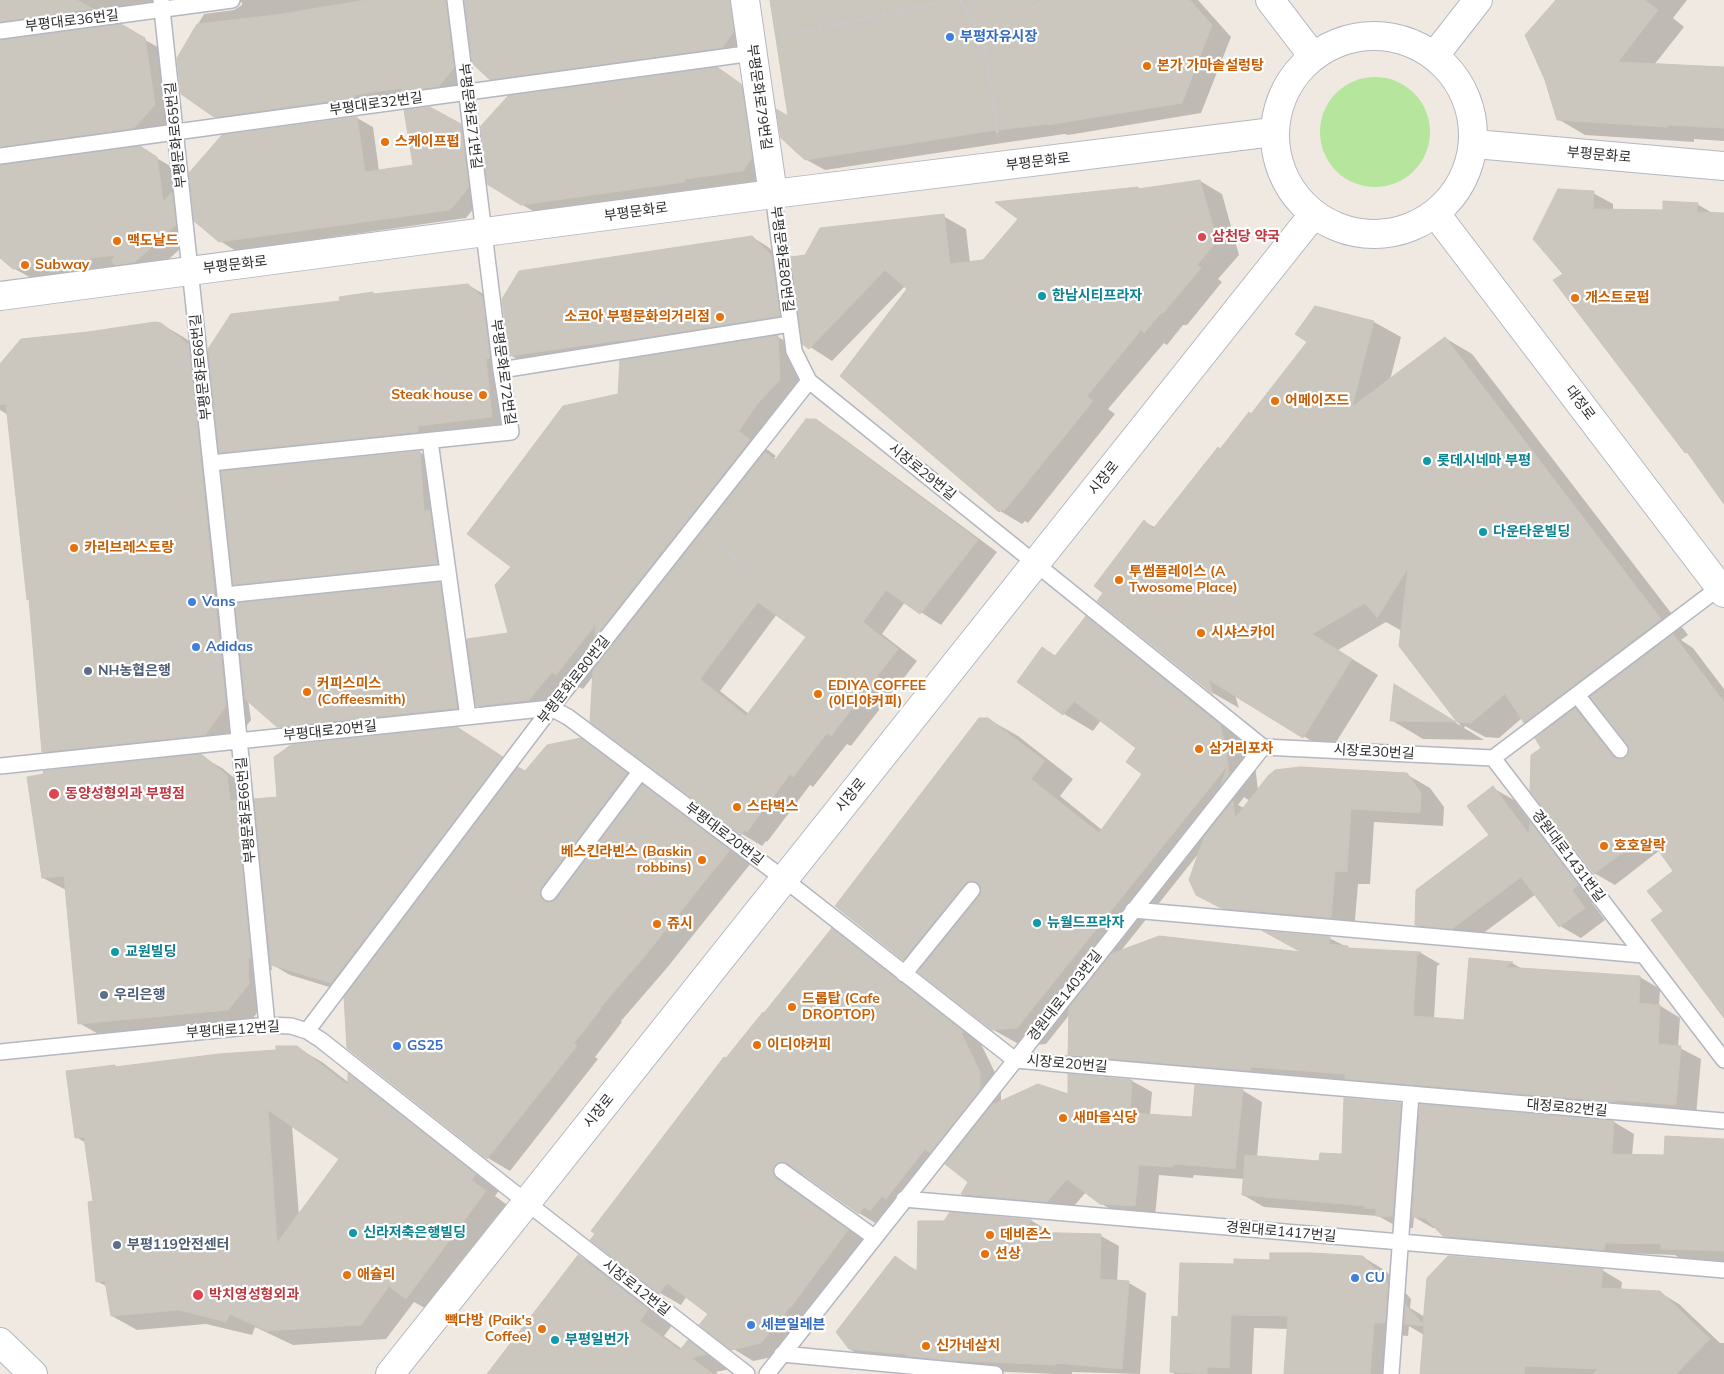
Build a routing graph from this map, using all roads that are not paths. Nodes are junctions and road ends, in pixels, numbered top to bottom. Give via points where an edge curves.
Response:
1 (232, 0) edge
2 (455, 0) edge
3 (745, 0) edge
4 (1270, 0) edge
5 (1478, 0) edge
6 (162, 5) edge
7 (0, 30) edge
8 (752, 47) junction
9 (1312, 55) junction
10 (1435, 55) junction
11 (467, 92) junction
12 (176, 131) junction
13 (1273, 132) junction
14 (1475, 144) junction
15 (0, 156) edge
16 (1724, 166) edge
17 (773, 194) junction
18 (1436, 214) junction
19 (1313, 215) junction
20 (485, 232) junction
21 (191, 271) junction
22 (0, 296) edge
23 (790, 324) junction
24 (501, 370) junction
25 (809, 381) junction
26 (430, 441) junction
27 (211, 463) junction
28 (1036, 563) junction
29 (448, 572) junction
30 (1723, 588) edge
31 (225, 595) junction
32 (1577, 695) junction
33 (551, 708) junction
34 (468, 716) junction
35 (240, 740) junction
36 (1263, 747) junction
37 (1620, 750) dead end
38 (1493, 758) junction
39 (0, 766) edge
40 (640, 772) junction
41 (784, 879) junction
42 (972, 890) dead end
43 (549, 893) dead end
44 (1133, 910) junction
45 (1644, 955) junction
46 (904, 974) junction
47 (267, 1025) junction
48 (307, 1030) junction
49 (0, 1052) edge
50 (1015, 1060) junction
51 (1724, 1060) edge
52 (1411, 1094) junction
53 (1724, 1121) edge
54 (782, 1171) dead end
55 (904, 1199) junction
56 (526, 1202) junction
57 (874, 1237) junction
58 (1400, 1242) junction
59 (1724, 1270) edge
60 (0, 1342) edge
61 (782, 1354) junction
62 (32, 1374) edge
63 (390, 1374) edge
64 (747, 1374) edge
65 (767, 1374) edge
66 (995, 1374) edge
67 (1391, 1374) edge

1 - 6 lane, 부평대로36번길
2 - 11 lane, 부평문화로71번길
3 - 8 street, 부평문화로79번길
4 - 9 street
5 - 10 street
6 - 7 lane, 부평대로36번길
6 - 12 lane, 부평문화로65번길
8 - 11 lane, 부평대로32번길
8 - 17 street, 부평문화로79번길
9 - 10 street via 1342,39 1398,37
9 - 13 street via 1292,76 1276,113
10 - 14 street via 1456,76 1470,103
11 - 12 lane, 부평대로32번길
11 - 20 lane, 부평문화로71번길
12 - 15 lane, 부평대로32번길
12 - 21 lane, 부평문화로65번길
13 - 17 street, 부평문화로
13 - 19 street via 1281,173
14 - 16 street, 부평문화로
14 - 18 street via 1462,184
17 - 20 street, 부평문화로
17 - 23 lane, 부평문화로80번길
18 - 19 street via 1394,233 1354,233
18 - 30 street, 대정로
19 - 28 street, 시장로
20 - 21 street, 부평문화로
20 - 24 lane, 부평문화로72번길
21 - 22 street, 부평문화로
21 - 27 lane, 부평문화로66번길
23 - 24 lane, 부평문화로80번길
23 - 25 lane, 부평문화로80번길 via 794,351
24 - 26 lane, 부평문화로72번길 via 512,432
25 - 28 lane, 시장로29번길
25 - 33 lane, 부평문화로80번길
26 - 27 lane, 부평문화로72번길
26 - 29 lane
27 - 31 lane, 부평문화로66번길
28 - 36 lane
28 - 41 street, 시장로
29 - 31 lane
29 - 34 lane
30 - 32 lane
31 - 35 lane, 부평문화로66번길
32 - 37 lane
32 - 38 lane
33 - 34 lane, 부평대로20번길
33 - 40 lane, 부평대로20번길 via 568,717
33 - 48 lane, 부평문화로80번길
34 - 35 lane, 부평대로20번길
35 - 39 lane, 부평대로20번길
35 - 47 lane, 부평문화로66번길
36 - 38 lane, 시장로30번길
36 - 44 lane, 경원대로1403번길
38 - 45 lane, 경원대로1431번길
40 - 41 lane, 부평대로20번길
40 - 43 lane
41 - 46 lane, 시장로20번길
41 - 56 street, 시장로
42 - 46 lane
44 - 45 lane
44 - 50 lane, 경원대로1403번길
45 - 51 lane, 경원대로1431번길
46 - 50 lane, 시장로20번길
47 - 48 lane, 부평대로12번길
47 - 49 lane, 부평대로12번길
48 - 56 lane, 부평대로12번길
50 - 52 lane, 시장로20번길
50 - 55 lane, 경원대로1403번길
52 - 53 lane, 대정로82번길
52 - 58 lane
54 - 57 lane
55 - 57 lane, 경원대로1403번길
55 - 58 lane, 경원대로1417번길
56 - 63 street, 시장로
56 - 64 lane, 시장로12번길
57 - 61 lane, 경원대로1403번길
58 - 59 lane, 경원대로1417번길
58 - 67 lane
60 - 62 street
61 - 65 lane, 경원대로1403번길
61 - 66 lane

